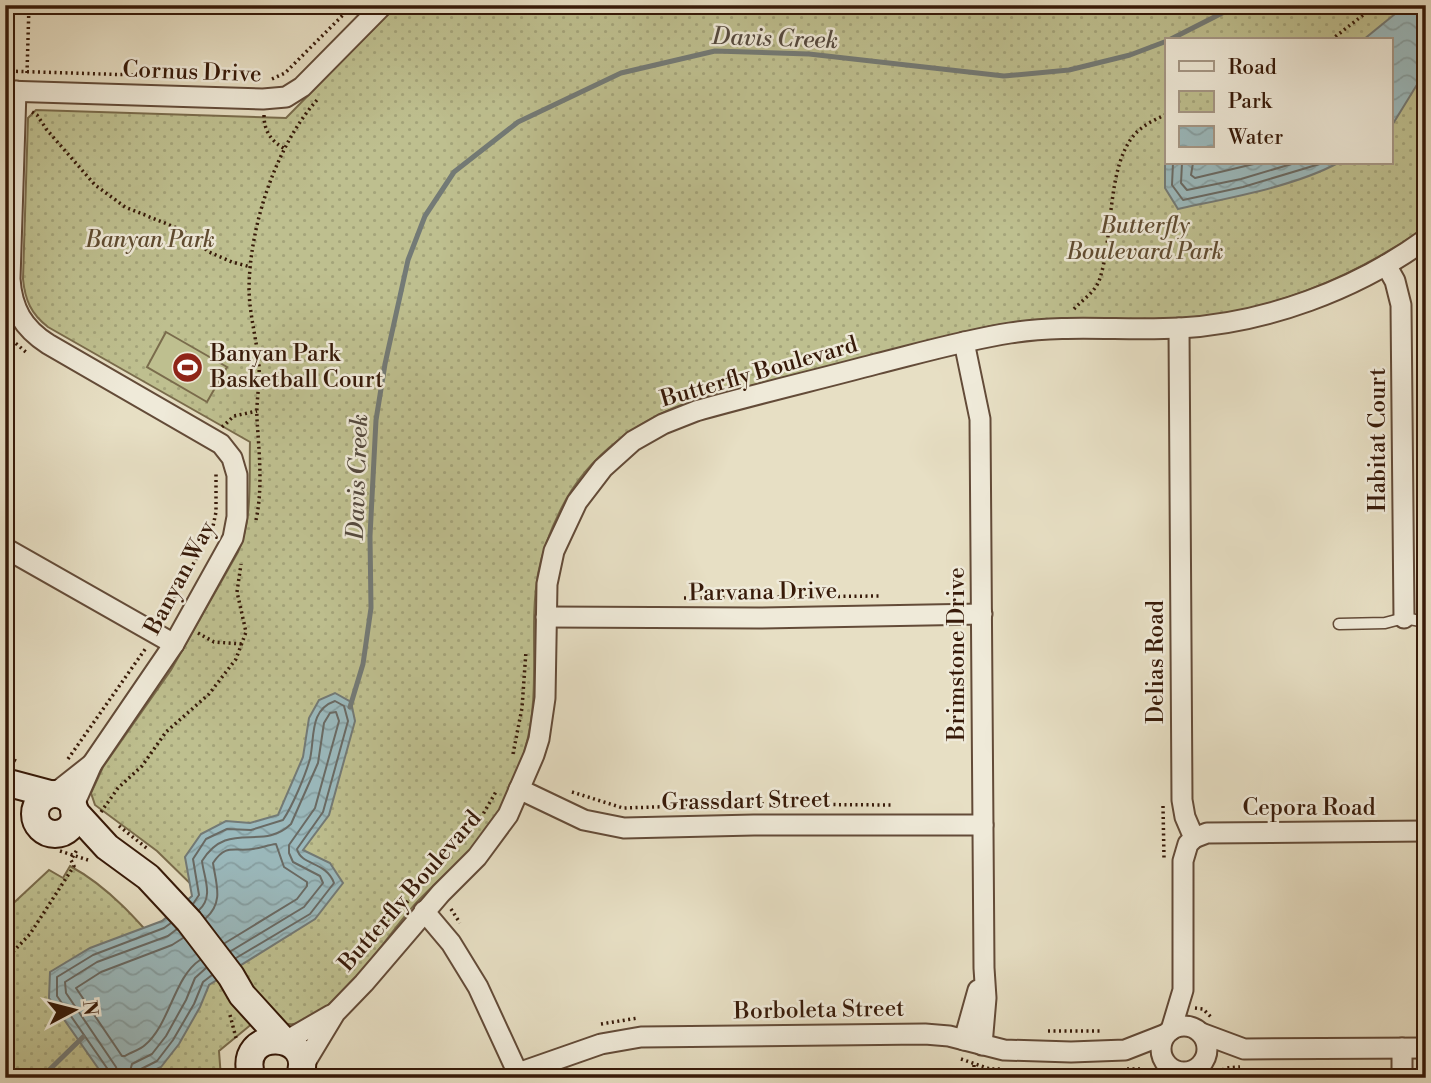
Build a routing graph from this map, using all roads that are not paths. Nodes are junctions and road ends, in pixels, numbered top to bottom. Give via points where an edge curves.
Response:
1 (383, 5) edge
2 (10, 91) edge
3 (1426, 239) edge
4 (1390, 273) junction
5 (1179, 328) junction
6 (964, 342) junction
7 (5, 548) edge
8 (982, 614) junction
9 (546, 617) junction
10 (1404, 618) junction
11 (1426, 622) edge
12 (1339, 624) dead end
13 (174, 644) junction
14 (9, 776) edge
15 (510, 786) junction
16 (74, 819) junction
17 (983, 825) junction
18 (1426, 831) edge
19 (1194, 838) junction
20 (423, 911) junction
21 (242, 995) junction
22 (1187, 999) junction
23 (335, 1013) junction
24 (1206, 1029) junction
25 (1169, 1032) junction
26 (284, 1041) junction
27 (973, 1042) junction
28 (1402, 1048) junction
29 (1426, 1048) edge
30 (1244, 1049) junction
31 (1125, 1050) junction
32 (246, 1060) edge
33 (1199, 1069) edge
34 (1164, 1071) edge
35 (301, 1074) edge
36 (519, 1075) edge
37 (1402, 1078) edge

1 - 2 street, Cornus Drive via 302,87 286,97
2 - 13 street, Banyan Way via 10,279 20,317 48,344 215,439 235,466 233,538
3 - 4 street, Butterfly Boulevard
4 - 5 street, Butterfly Boulevard via 1268,313
4 - 10 street, Habitat Court via 1399,293 1402,320
5 - 6 street, Butterfly Boulevard via 1044,329
5 - 19 street, Delias Road via 1182,800
6 - 8 street, Brimstone Drive via 980,419
6 - 9 street, Butterfly Boulevard via 723,404 648,432 603,468 568,517 550,568
7 - 13 street
8 - 9 street, Parvana Drive
8 - 17 street, Brimstone Drive
9 - 15 street, Butterfly Boulevard via 543,718 534,755
10 - 11 lane
10 - 12 lane
13 - 16 street, Banyan Way via 92,764
14 - 16 street
14 - 16 street via 23,821 48,833
15 - 17 street, Grassdart Street via 584,820 624,828
15 - 20 street, Butterfly Boulevard via 508,815 477,858
16 - 21 street via 148,877 189,921
17 - 27 street, Brimstone Drive via 986,998
18 - 19 street, Cepora Road via 1207,833
19 - 22 street via 1183,861
20 - 23 street, Butterfly Boulevard
20 - 36 street via 451,943 478,987
21 - 26 street
21 - 32 street
22 - 24 street
22 - 25 street
23 - 26 street, Butterfly Boulevard
23 - 35 street, Butterfly Boulevard
24 - 25 street via 1188,1026
24 - 30 street
24 - 33 street via 1206,1057
25 - 31 street, Borboleta Street
25 - 34 street via 1161,1044
26 - 32 street via 265,1041
26 - 35 street via 298,1051
27 - 31 street, Borboleta Street via 1004,1050
27 - 36 street, Borboleta Street via 925,1034 626,1038
28 - 29 street
28 - 30 street
28 - 37 street
30 - 33 street
31 - 34 street, Borboleta Street
33 - 34 street

